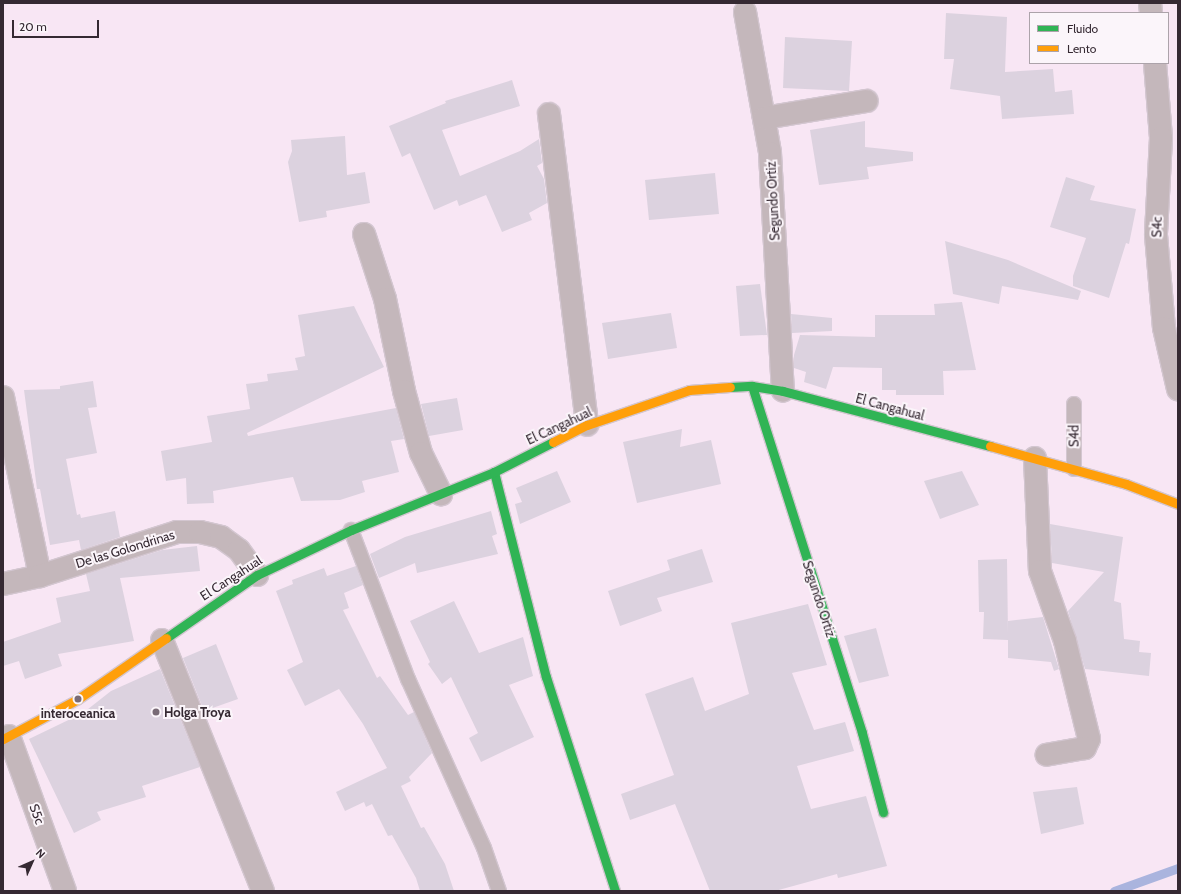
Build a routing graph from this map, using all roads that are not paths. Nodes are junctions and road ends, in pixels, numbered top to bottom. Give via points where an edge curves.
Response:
1 (745, 12) dead end
2 (1155, 64) edge
3 (867, 101) dead end
4 (549, 114) dead end
5 (764, 118) junction
6 (364, 234) dead end
7 (752, 386) junction
8 (1178, 389) edge
9 (783, 391) junction
10 (3, 398) edge
11 (1074, 404) dead end
12 (587, 425) junction
13 (1035, 458) junction
14 (1074, 469) junction
15 (494, 472) junction
16 (441, 494) junction
17 (1178, 504) edge
18 (352, 530) junction
19 (257, 575) junction
20 (40, 576) junction
21 (3, 584) edge
22 (162, 640) junction
23 (6, 737) edge
24 (1047, 755) dead end
25 (883, 812) dead end
26 (65, 891) edge
27 (263, 891) edge
28 (499, 891) edge
29 (615, 891) edge

1 - 5 street, Segundo Ortiz
2 - 8 street, S4c via 1161,138 1156,235 1164,328
3 - 5 street
4 - 12 street
5 - 9 street, Segundo Ortiz via 770,153
6 - 16 street via 385,299 421,454
7 - 9 street, El Cangahual
7 - 12 street, El Cangahual via 689,390
7 - 25 street, Segundo Ortiz via 862,733
9 - 13 street, El Cangahual
10 - 20 street
11 - 14 lane, S4d
12 - 15 street, El Cangahual
13 - 14 street, El Cangahual
13 - 24 street via 1040,571 1065,641 1089,739 1084,748
14 - 17 street, El Cangahual
15 - 16 street, El Cangahual
15 - 29 street via 546,677
16 - 18 street, El Cangahual
18 - 19 street, El Cangahual
18 - 28 lane via 408,679 484,848
19 - 20 street, De las Golondrinas via 239,550 221,537 200,532 177,532
19 - 22 street, El Cangahual
20 - 21 street, De las Golondrinas
22 - 23 street, El Cangahual via 78,699
22 - 27 street
23 - 26 street, S5c

